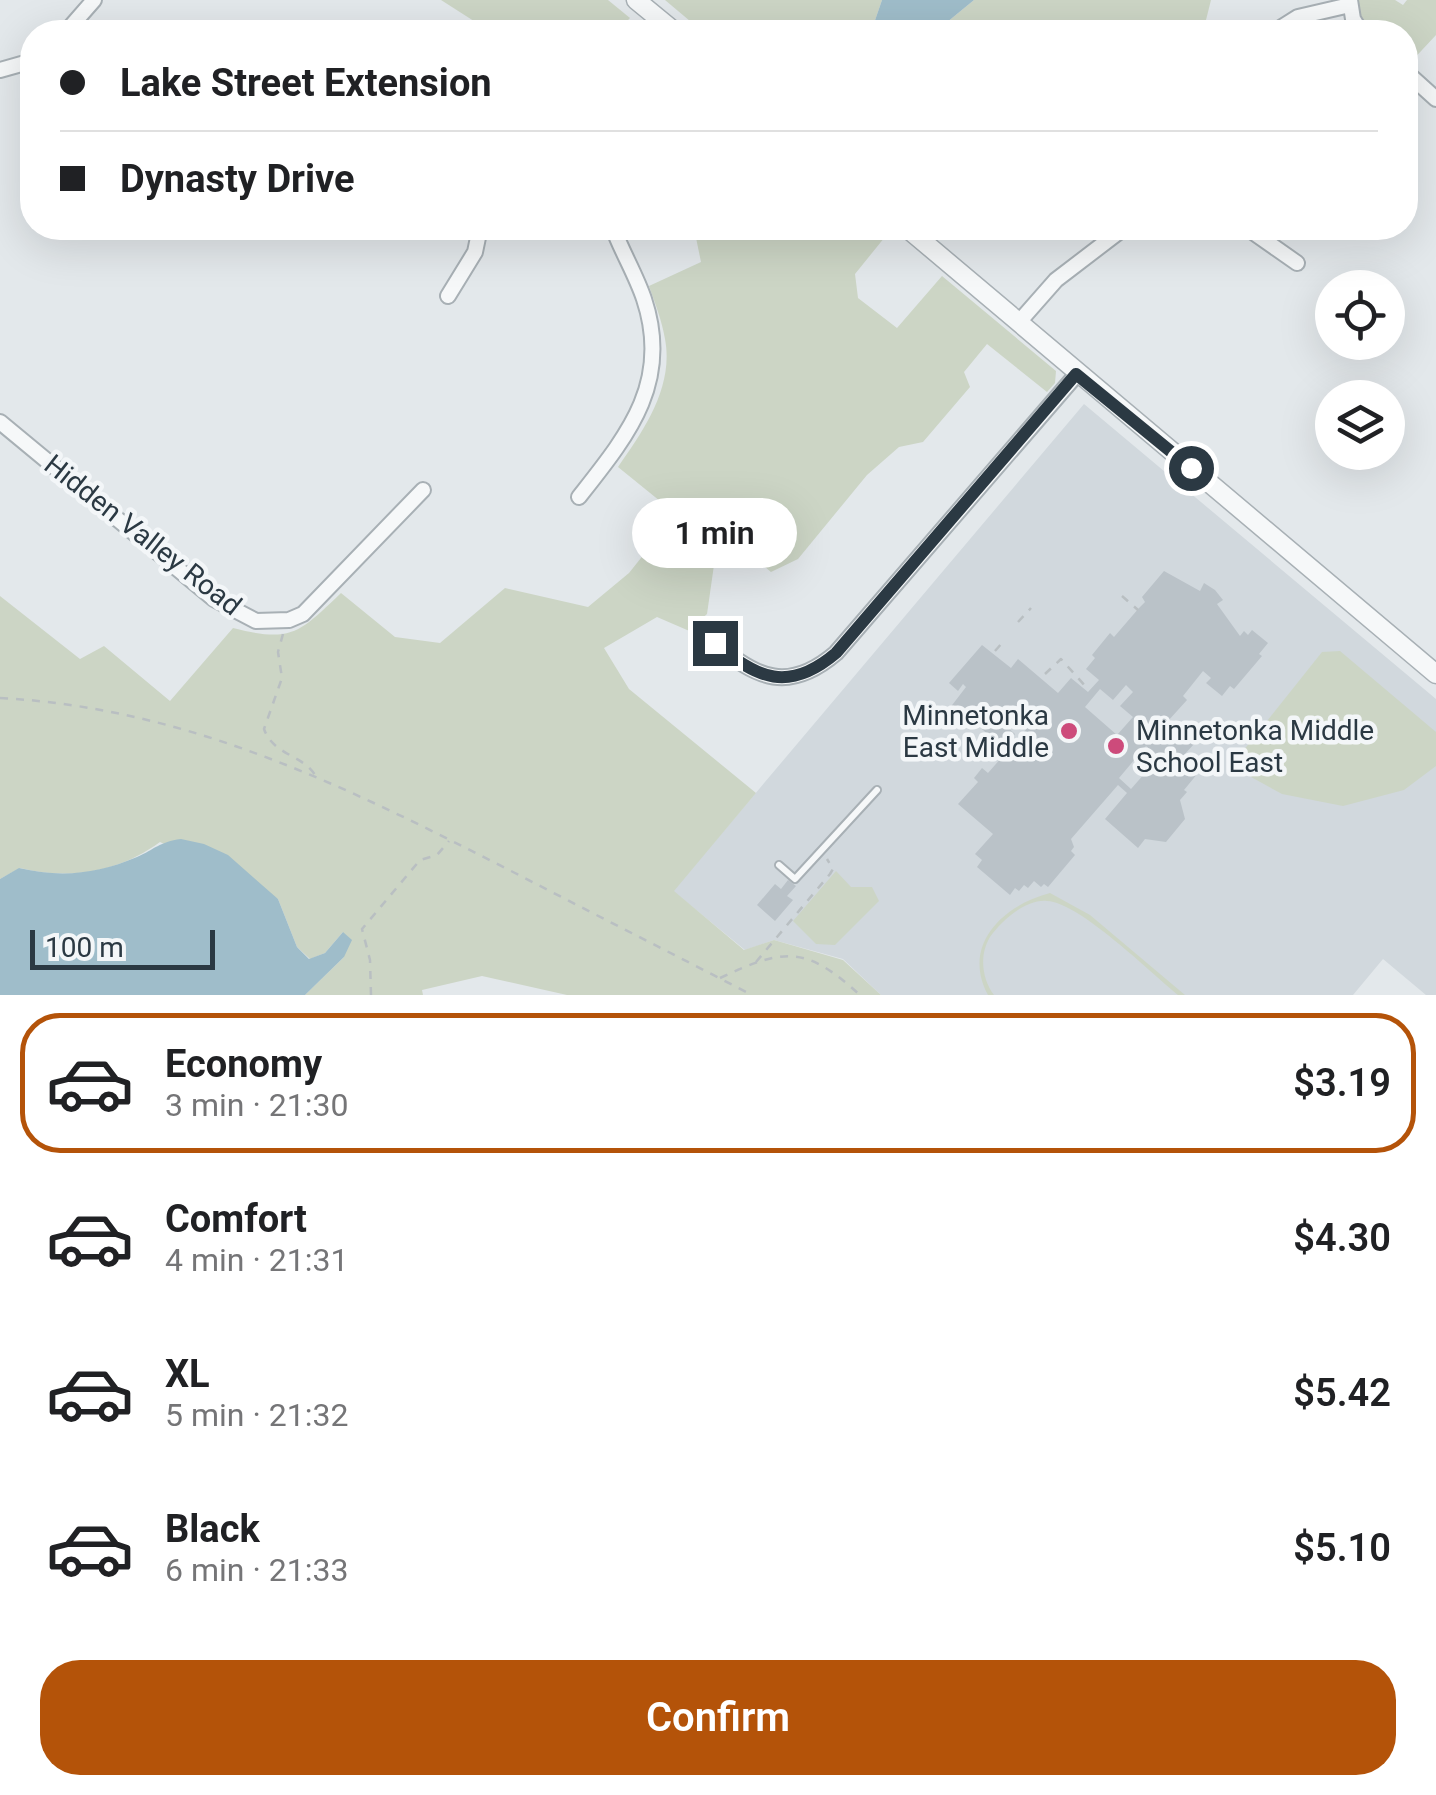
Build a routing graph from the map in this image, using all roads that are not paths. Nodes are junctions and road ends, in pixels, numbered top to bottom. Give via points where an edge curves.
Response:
1 (94, 0) edge
2 (636, 0) edge
3 (1350, 3) edge
4 (76, 20) edge
5 (660, 20) edge
6 (1293, 20) edge
7 (478, 240) edge
8 (618, 240) edge
9 (920, 240) edge
10 (1108, 240) edge
11 (1265, 240) edge
12 (1297, 262) dead end
13 (448, 296) dead end
14 (1019, 322) junction
15 (1076, 374) junction
16 (0, 422) edge
17 (423, 490) dead end
18 (579, 497) dead end
19 (715, 643) dead end
20 (1436, 674) edge
21 (877, 790) dead end
22 (779, 865) dead end

1 - 4 street
2 - 5 street
3 - 6 street
7 - 13 street
8 - 18 street via 646,302 651,371 627,435
9 - 14 street
10 - 14 street via 1056,280
11 - 12 street
14 - 15 street
15 - 19 street via 821,666 794,676 764,676
15 - 20 street
16 - 17 street, Hidden Valley Road via 214,599 256,620 289,620 313,606
21 - 22 lane via 795,879

